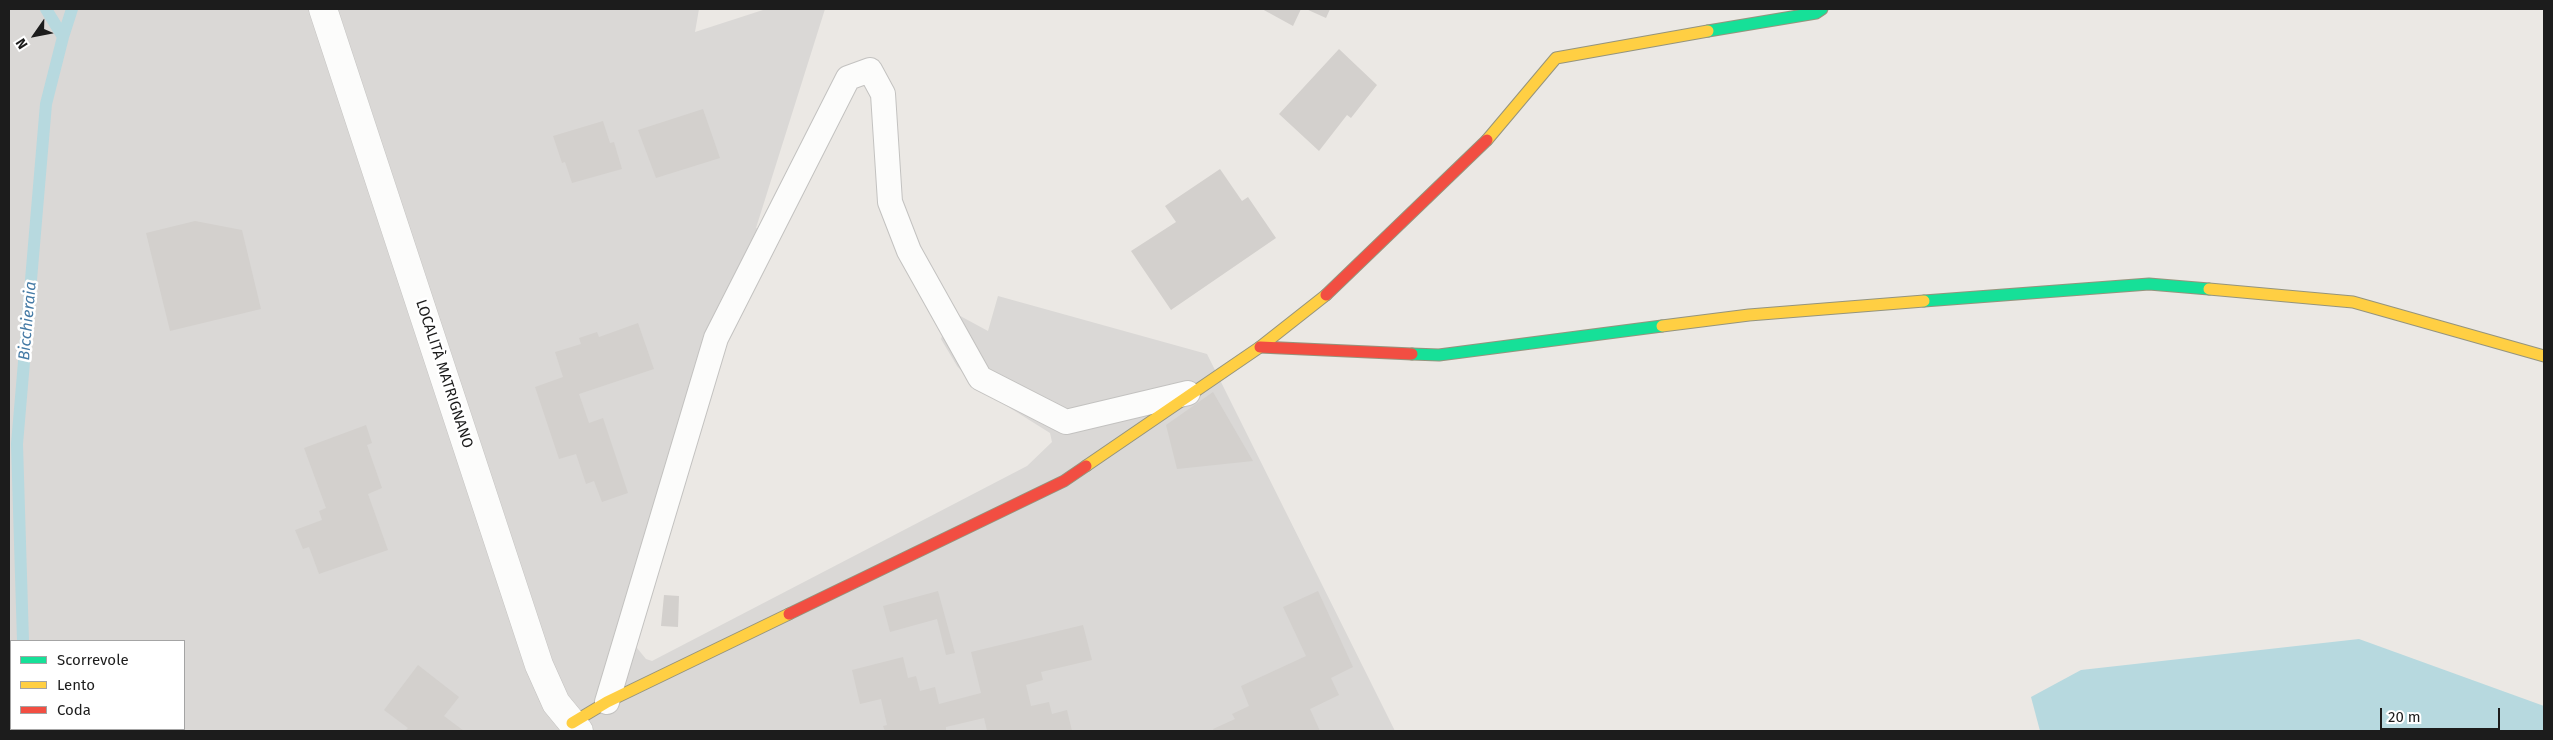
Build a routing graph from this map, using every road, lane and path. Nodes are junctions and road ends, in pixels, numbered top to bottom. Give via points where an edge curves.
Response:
1 (323, 9) edge
2 (1822, 9) edge
3 (1260, 347) junction
4 (2544, 356) edge
5 (1196, 390) junction
6 (607, 702) junction
7 (576, 727) edge

1 - 7 street, LOCALITÀ MATRIGNANO via 539,665 556,703
2 - 3 street via 1816,13 1556,58 1480,149 1320,301
3 - 4 street via 1439,356 1749,315 2149,284 2353,302
3 - 5 street
5 - 6 street via 1064,481
5 - 6 lane via 1066,422 980,378 909,251 890,202 884,94 870,70 848,78 716,338
6 - 7 street

